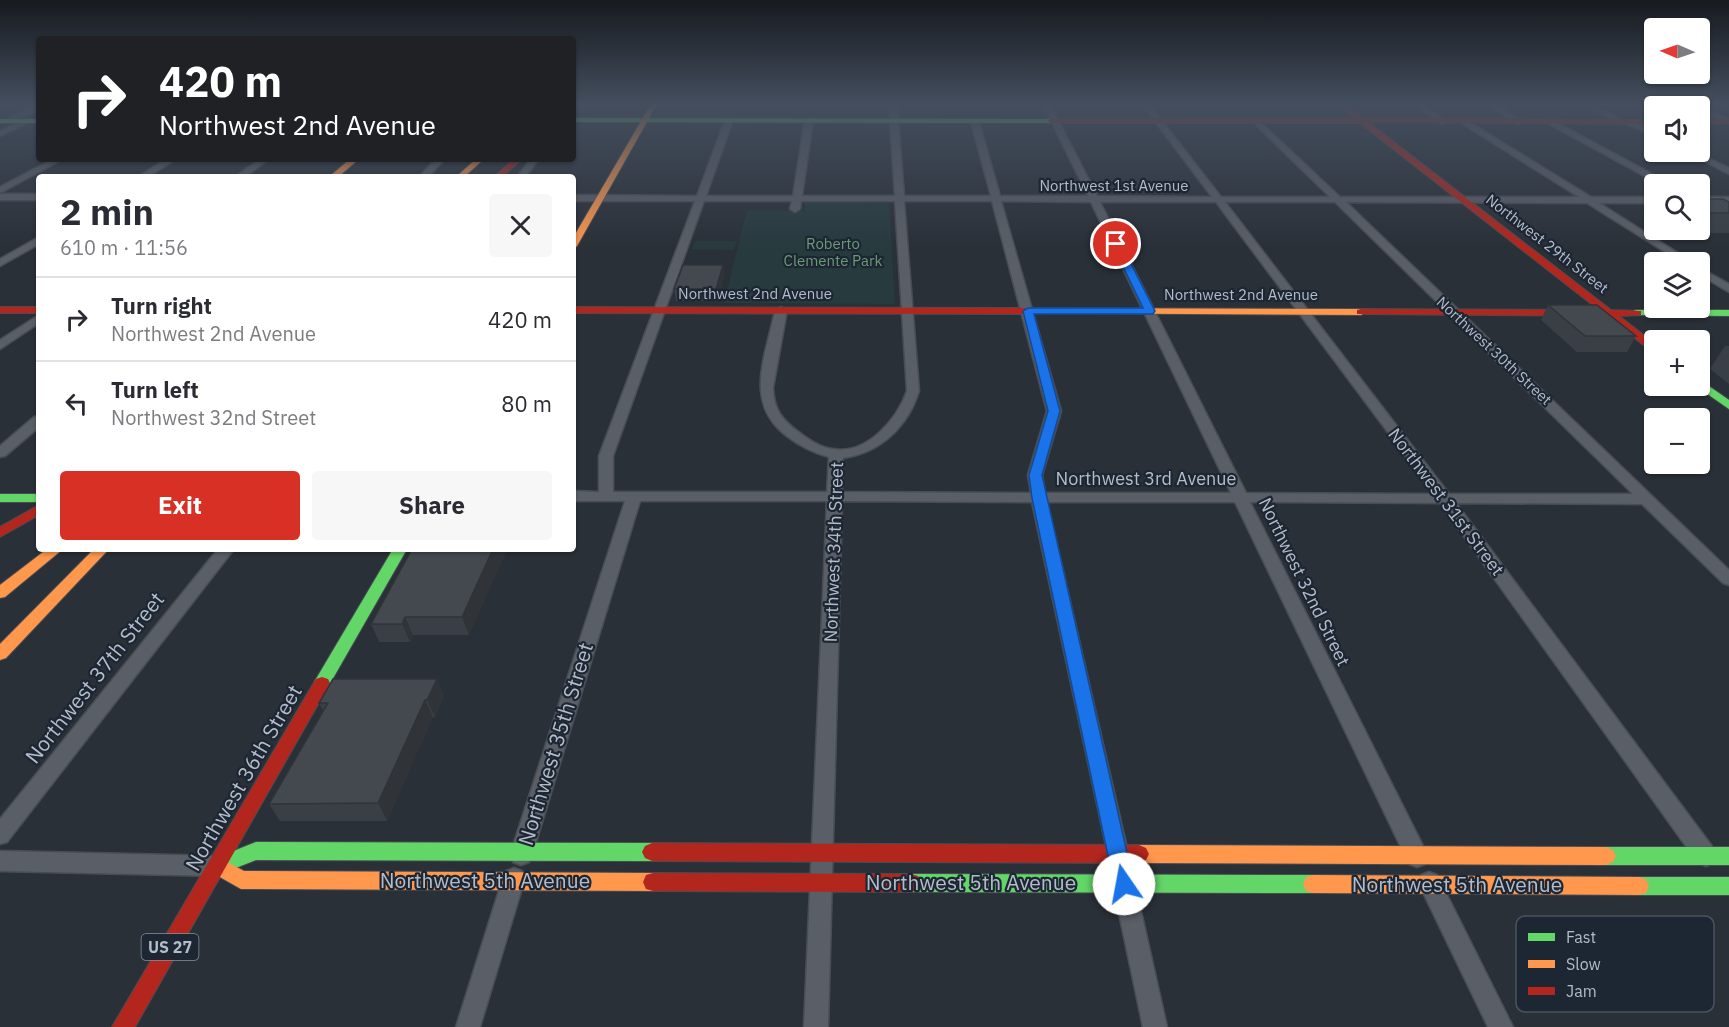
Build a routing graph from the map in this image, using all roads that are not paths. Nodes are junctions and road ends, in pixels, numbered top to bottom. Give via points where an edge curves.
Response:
1 (627, 152) edge
2 (717, 152) edge
3 (804, 152) edge
4 (895, 152) edge
5 (983, 152) edge
6 (1074, 152) edge
7 (1181, 152) edge
8 (1288, 152) edge
9 (1403, 152) edge
10 (1513, 152) edge
11 (1606, 152) edge
12 (53, 162) edge
13 (167, 162) edge
14 (261, 162) edge
15 (351, 162) edge
16 (438, 162) edge
17 (477, 162) edge
18 (492, 162) edge
19 (515, 162) edge
20 (533, 162) edge
21 (1710, 162) edge
22 (1729, 171) edge
23 (147, 174) edge
24 (243, 174) edge
25 (337, 174) edge
26 (426, 174) edge
27 (463, 174) edge
28 (479, 174) edge
29 (501, 174) edge
30 (523, 174) edge
31 (1646, 174) edge
32 (0, 190) edge
33 (0, 197) edge
34 (36, 197) edge
35 (576, 198) edge
36 (601, 198) junction
37 (699, 198) junction
38 (797, 198) junction
39 (899, 199) junction
40 (1588, 199) junction
41 (996, 200) junction
42 (1094, 200) junction
43 (1217, 200) junction
44 (1337, 200) junction
45 (1465, 200) junction
46 (1644, 200) edge
47 (1710, 200) edge
48 (1729, 200) edge
49 (795, 209) dead end
50 (576, 241) edge
51 (36, 242) edge
52 (1671, 252) edge
53 (0, 263) edge
54 (1710, 277) edge
55 (1729, 289) edge
56 (0, 310) edge
57 (36, 310) edge
58 (576, 310) edge
59 (659, 310) junction
60 (781, 310) junction
61 (906, 311) junction
62 (1028, 311) junction
63 (1150, 311) junction
64 (1305, 311) junction
65 (1453, 312) junction
66 (1607, 312) junction
67 (1729, 313) edge
68 (36, 320) edge
69 (1644, 340) edge
70 (0, 345) edge
71 (1710, 391) edge
72 (1729, 406) edge
73 (36, 423) edge
74 (0, 453) edge
75 (836, 454) junction
76 (576, 496) edge
77 (606, 496) junction
78 (634, 496) junction
79 (836, 497) junction
80 (0, 498) edge
81 (36, 498) edge
82 (1039, 498) junction
83 (1242, 498) junction
84 (1444, 499) junction
85 (1647, 499) junction
86 (36, 511) edge
87 (0, 533) edge
88 (52, 552) edge
89 (96, 552) edge
90 (97, 552) edge
91 (224, 552) edge
92 (397, 552) edge
93 (1729, 579) edge
94 (0, 593) edge
95 (0, 639) edge
96 (0, 654) edge
97 (0, 835) edge
98 (522, 852) junction
99 (823, 852) junction
100 (1117, 854) junction
101 (1416, 855) junction
102 (1705, 855) junction
103 (1729, 856) edge
104 (0, 861) edge
105 (218, 866) junction
106 (513, 882) junction
107 (823, 883) junction
108 (1124, 884) junction
109 (1431, 885) junction
110 (1728, 886) edge
111 (123, 1027) edge
112 (468, 1027) edge
113 (816, 1027) edge
114 (1155, 1027) edge
115 (1501, 1027) edge

1 - 36 main road
2 - 37 street
3 - 38 street
4 - 39 street, Northwest 34th Street
5 - 41 street
6 - 42 street, Northwest 32nd Street
7 - 43 street, Northwest 31st Street
8 - 44 street, Northwest 30th Street
9 - 45 main road, Northwest 29th Street
10 - 40 street
11 - 31 street
12 - 32 street
13 - 23 street
14 - 24 street
15 - 25 main road
16 - 26 street
17 - 27 main road
18 - 28 main road
19 - 29 main road
20 - 30 street
21 - 22 street
33 - 34 street
35 - 36 street, Northwest 1st Avenue
36 - 37 street, Northwest 1st Avenue
36 - 50 main road
37 - 38 street, Northwest 1st Avenue
37 - 59 street
38 - 39 street, Northwest 1st Avenue
38 - 49 street
39 - 41 street, Northwest 1st Avenue
39 - 61 street, Northwest 34th Street
40 - 45 street, Northwest 1st Avenue
40 - 46 street, Northwest 1st Avenue
40 - 52 street
41 - 42 street, Northwest 1st Avenue
41 - 62 street
42 - 43 street, Northwest 1st Avenue
42 - 63 street, Northwest 32nd Street
43 - 44 street, Northwest 1st Avenue
43 - 64 street, Northwest 31st Street
44 - 45 street, Northwest 1st Avenue
44 - 65 street, Northwest 30th Street
45 - 66 main road, Northwest 29th Street
47 - 48 street
51 - 53 street
54 - 55 street
56 - 57 main road
58 - 59 main road, Northwest 2nd Avenue
59 - 60 main road, Northwest 2nd Avenue
59 - 77 street via 606,456
60 - 61 main road, Northwest 2nd Avenue
60 - 75 street via 767,387 770,410 782,428 812,447
61 - 62 main road, Northwest 2nd Avenue
61 - 75 street, Northwest 34th Street via 913,391 909,407 896,425 867,447
62 - 63 main road, Northwest 2nd Avenue
62 - 82 street via 1054,411 1035,475
63 - 64 main road, Northwest 2nd Avenue
63 - 83 street, Northwest 32nd Street
64 - 65 main road, Northwest 2nd Avenue
64 - 84 street, Northwest 31st Street
65 - 66 main road, Northwest 2nd Avenue
65 - 85 street, Northwest 30th Street
66 - 67 main road, Northwest 2nd Avenue
66 - 69 main road, Northwest 29th Street
68 - 70 street
71 - 72 main road
73 - 74 street
75 - 79 street, Northwest 34th Street
76 - 77 street, Northwest 3rd Avenue
77 - 78 street, Northwest 3rd Avenue
78 - 79 street, Northwest 3rd Avenue
78 - 98 street, Northwest 35th Street
79 - 82 street, Northwest 3rd Avenue
79 - 99 street, Northwest 34th Street
80 - 81 main road
82 - 83 street, Northwest 3rd Avenue
82 - 100 street
83 - 84 street, Northwest 3rd Avenue
83 - 101 street, Northwest 32nd Street
84 - 85 street, Northwest 3rd Avenue
84 - 102 street, Northwest 31st Street
85 - 93 street, Northwest 30th Street
86 - 87 main road
88 - 94 main road
89 - 95 main road via 64,577
90 - 96 main road
91 - 97 street, Northwest 37th Street
92 - 105 main road, Northwest 36th Street / US 27
98 - 99 main road, Northwest 5th Avenue
98 - 105 main road, Northwest 5th Avenue via 256,851
98 - 106 street, Northwest 35th Street
99 - 100 main road, Northwest 5th Avenue
99 - 107 street, Northwest 34th Street
100 - 101 main road, Northwest 5th Avenue
100 - 108 street
101 - 102 main road, Northwest 5th Avenue
101 - 109 street, Northwest 32nd Street
102 - 103 main road, Northwest 5th Avenue
102 - 110 street, Northwest 31st Street
104 - 105 street, Northwest 5th Avenue
105 - 106 main road, Northwest 5th Avenue via 240,880
105 - 111 main road, Northwest 36th Street / US 27
106 - 107 main road, Northwest 5th Avenue
106 - 112 street, Northwest 35th Street
107 - 108 main road, Northwest 5th Avenue
107 - 113 street, Northwest 34th Street
108 - 109 main road, Northwest 5th Avenue
108 - 114 street
109 - 110 main road, Northwest 5th Avenue
109 - 115 street, Northwest 32nd Street

